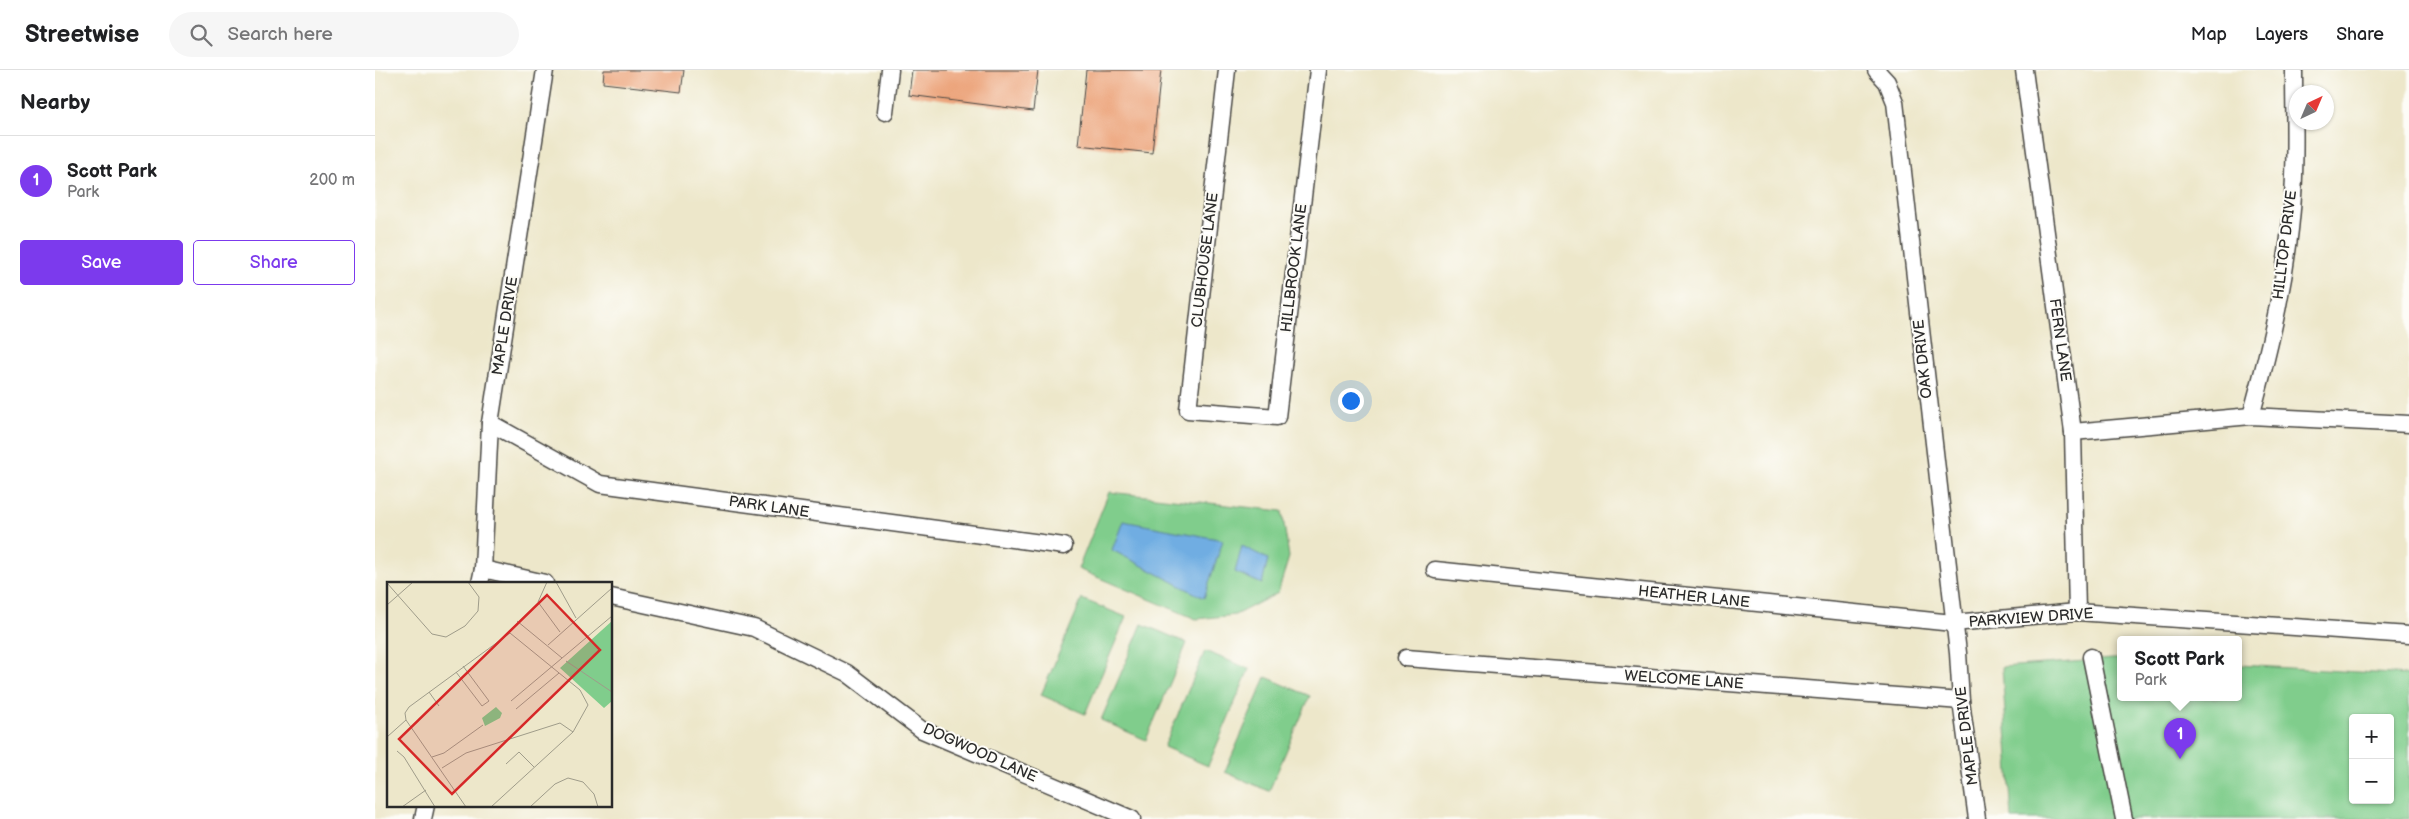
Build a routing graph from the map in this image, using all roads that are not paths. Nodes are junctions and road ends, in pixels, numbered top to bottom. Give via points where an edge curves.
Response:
1 (545, 70) edge
2 (890, 70) edge
3 (1227, 70) edge
4 (1318, 70) edge
5 (1876, 70) edge
6 (2024, 70) edge
7 (2293, 70) edge
8 (885, 112) dead end
9 (1227, 413) joint
10 (2251, 416) junction
11 (489, 423) junction
12 (2409, 424) edge
13 (2073, 432) junction
14 (1064, 546) dead end
15 (1435, 570) dead end
16 (481, 576) edge
17 (536, 582) edge
18 (613, 597) edge
19 (2077, 612) junction
20 (1953, 624) junction
21 (2409, 635) edge
22 (1958, 653) joint
23 (2091, 657) dead end
24 (1406, 658) dead end
25 (1961, 701) junction
26 (426, 806) edge
27 (423, 819) edge
28 (1131, 819) edge
29 (1977, 819) edge
30 (2123, 819) edge

1 - 11 lane, MAPLE DRIVE
2 - 8 lane
3 - 9 lane, CLUBHOUSE LANE via 1188,410
4 - 9 lane, HILLBROOK LANE via 1277,417
5 - 20 lane, OAK DRIVE via 1887,82 1895,102
6 - 13 lane, FERN LANE
7 - 10 lane, HILLTOP DRIVE via 2293,194 2287,253 2270,346
10 - 12 lane
10 - 13 lane
11 - 14 lane, PARK LANE via 600,484
11 - 16 lane, MAPLE DRIVE
13 - 19 lane, FERN LANE
15 - 20 lane, HEATHER LANE
16 - 17 lane
18 - 28 lane, DOGWOOD LANE via 754,628 847,673 922,730
19 - 20 lane, PARKVIEW DRIVE
19 - 21 lane, PARKVIEW DRIVE
20 - 22 lane, OAK DRIVE
22 - 25 lane, MAPLE DRIVE
23 - 30 lane
24 - 25 lane, WELCOME LANE
25 - 29 lane, MAPLE DRIVE
26 - 27 lane

